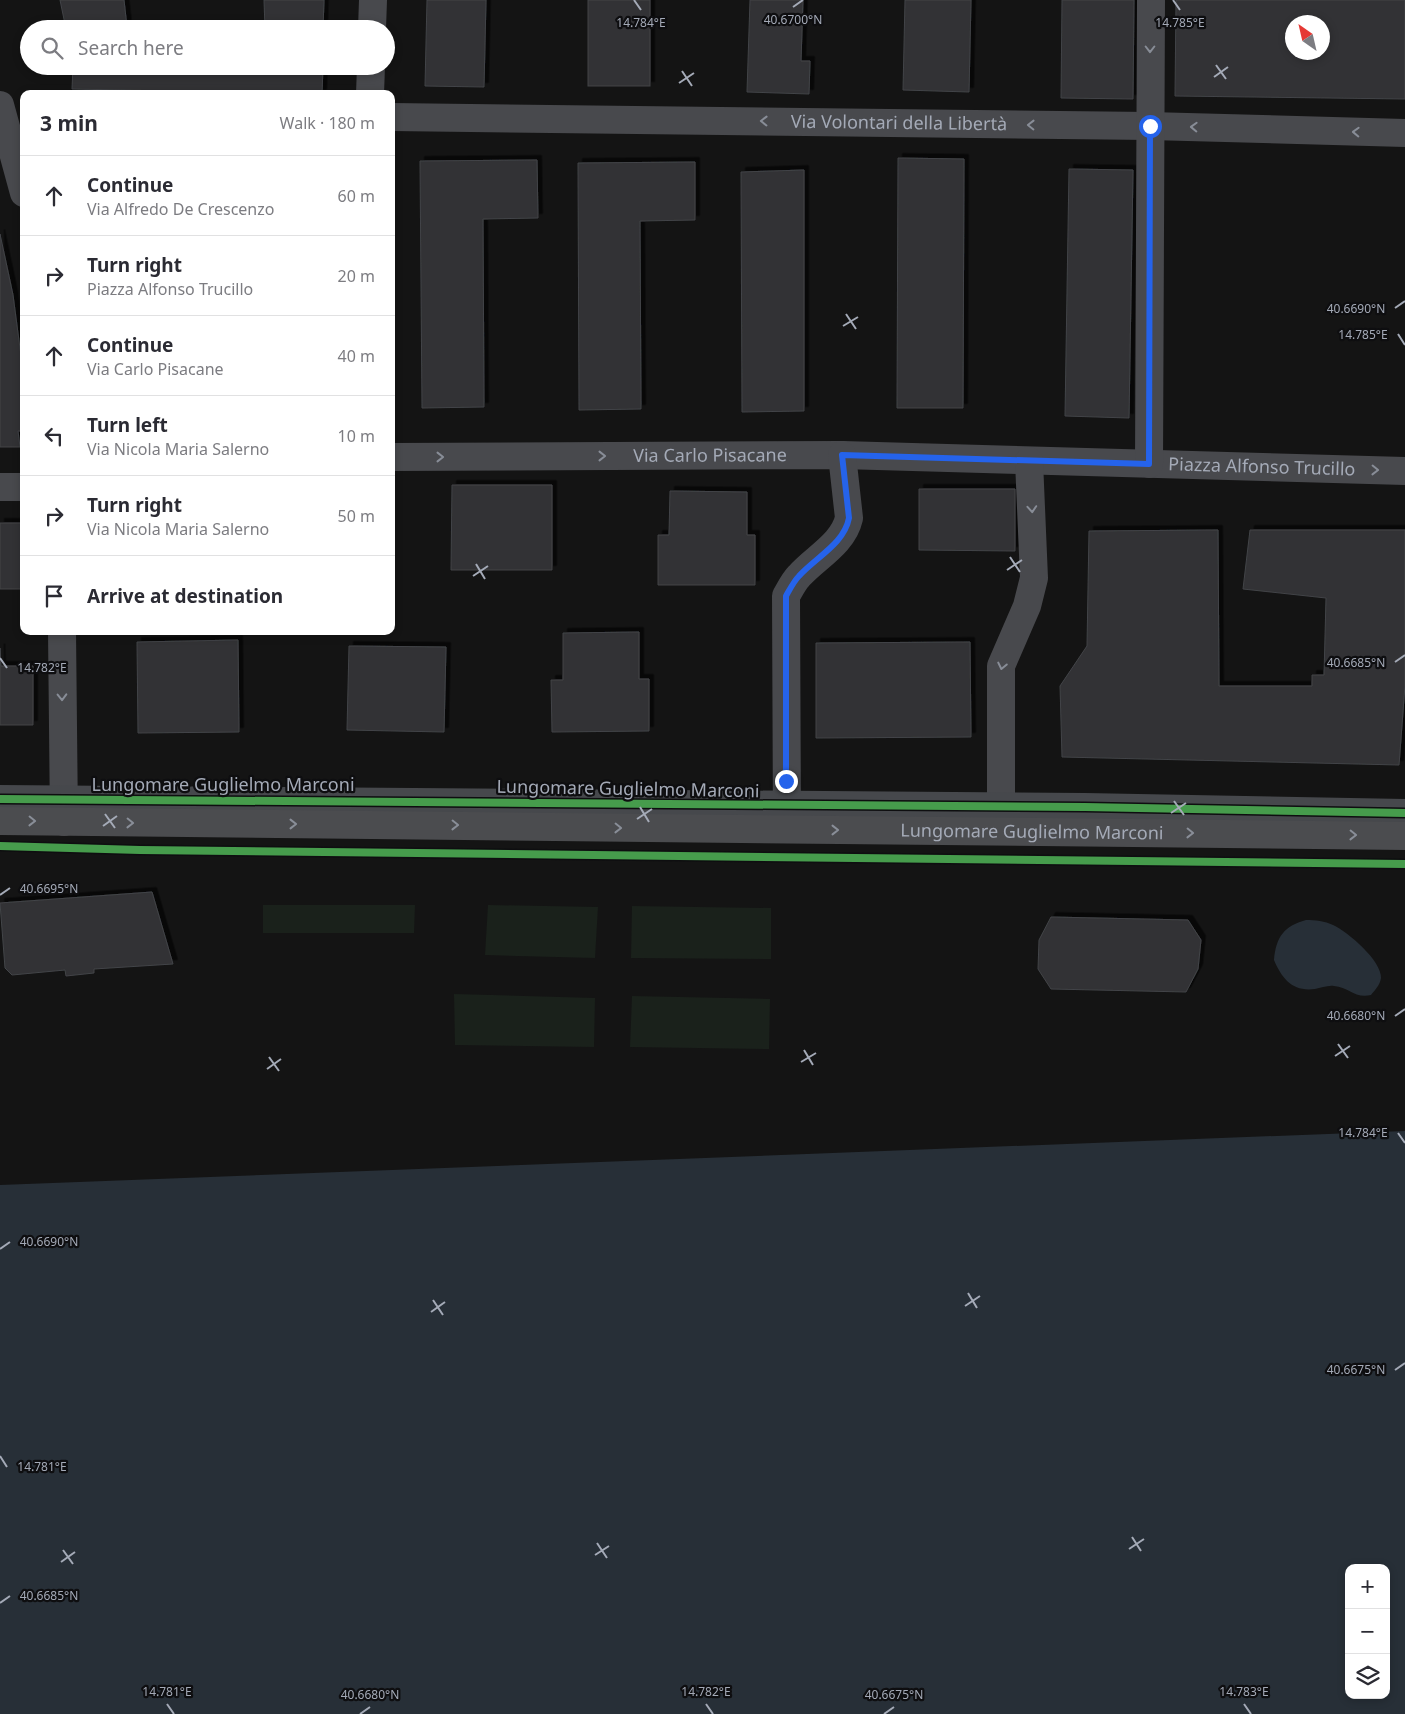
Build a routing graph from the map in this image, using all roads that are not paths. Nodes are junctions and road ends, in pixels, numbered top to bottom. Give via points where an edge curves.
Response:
1 (373, 0) edge
2 (1150, 0) edge
3 (372, 20) edge
4 (371, 75) edge
5 (370, 90) edge
6 (395, 117) edge
7 (7, 121) edge
8 (1150, 126) junction
9 (1405, 133) edge
10 (20, 176) edge
11 (842, 455) junction
12 (395, 457) edge
13 (1028, 460) junction
14 (1149, 464) junction
15 (1405, 471) edge
16 (0, 487) edge
17 (20, 487) edge
18 (62, 635) edge
19 (0, 799) edge
20 (63, 810) junction
21 (1405, 813) edge
22 (786, 818) junction
23 (1001, 820) junction
24 (0, 821) edge
25 (1405, 836) edge

1 - 3 street
2 -> 8 street
4 - 5 street
8 -> 6 street, Via Volontari della Libertà
7 - 10 street
9 -> 8 street, Via Volontari della Libertà
8 - 14 street
12 -> 11 street, Via Carlo Pisacane
11 - 13 street, Via Carlo Pisacane
11 - 22 street via 849,518 847,528 826,553 797,578 786,596
13 - 14 street, Piazza Alfonso Trucillo
13 -> 23 street via 1034,578 1027,606 1001,666
14 -> 15 street, Piazza Alfonso Trucillo
16 - 17 street
18 -> 20 street
19 - 20 street, Lungomare Guglielmo Marconi
20 - 22 main road, Lungomare Guglielmo Marconi
24 -> 20 main road, Lungomare Guglielmo Marconi
21 - 23 street, Lungomare Guglielmo Marconi
22 - 23 main road, Lungomare Guglielmo Marconi
23 -> 25 main road, Lungomare Guglielmo Marconi

